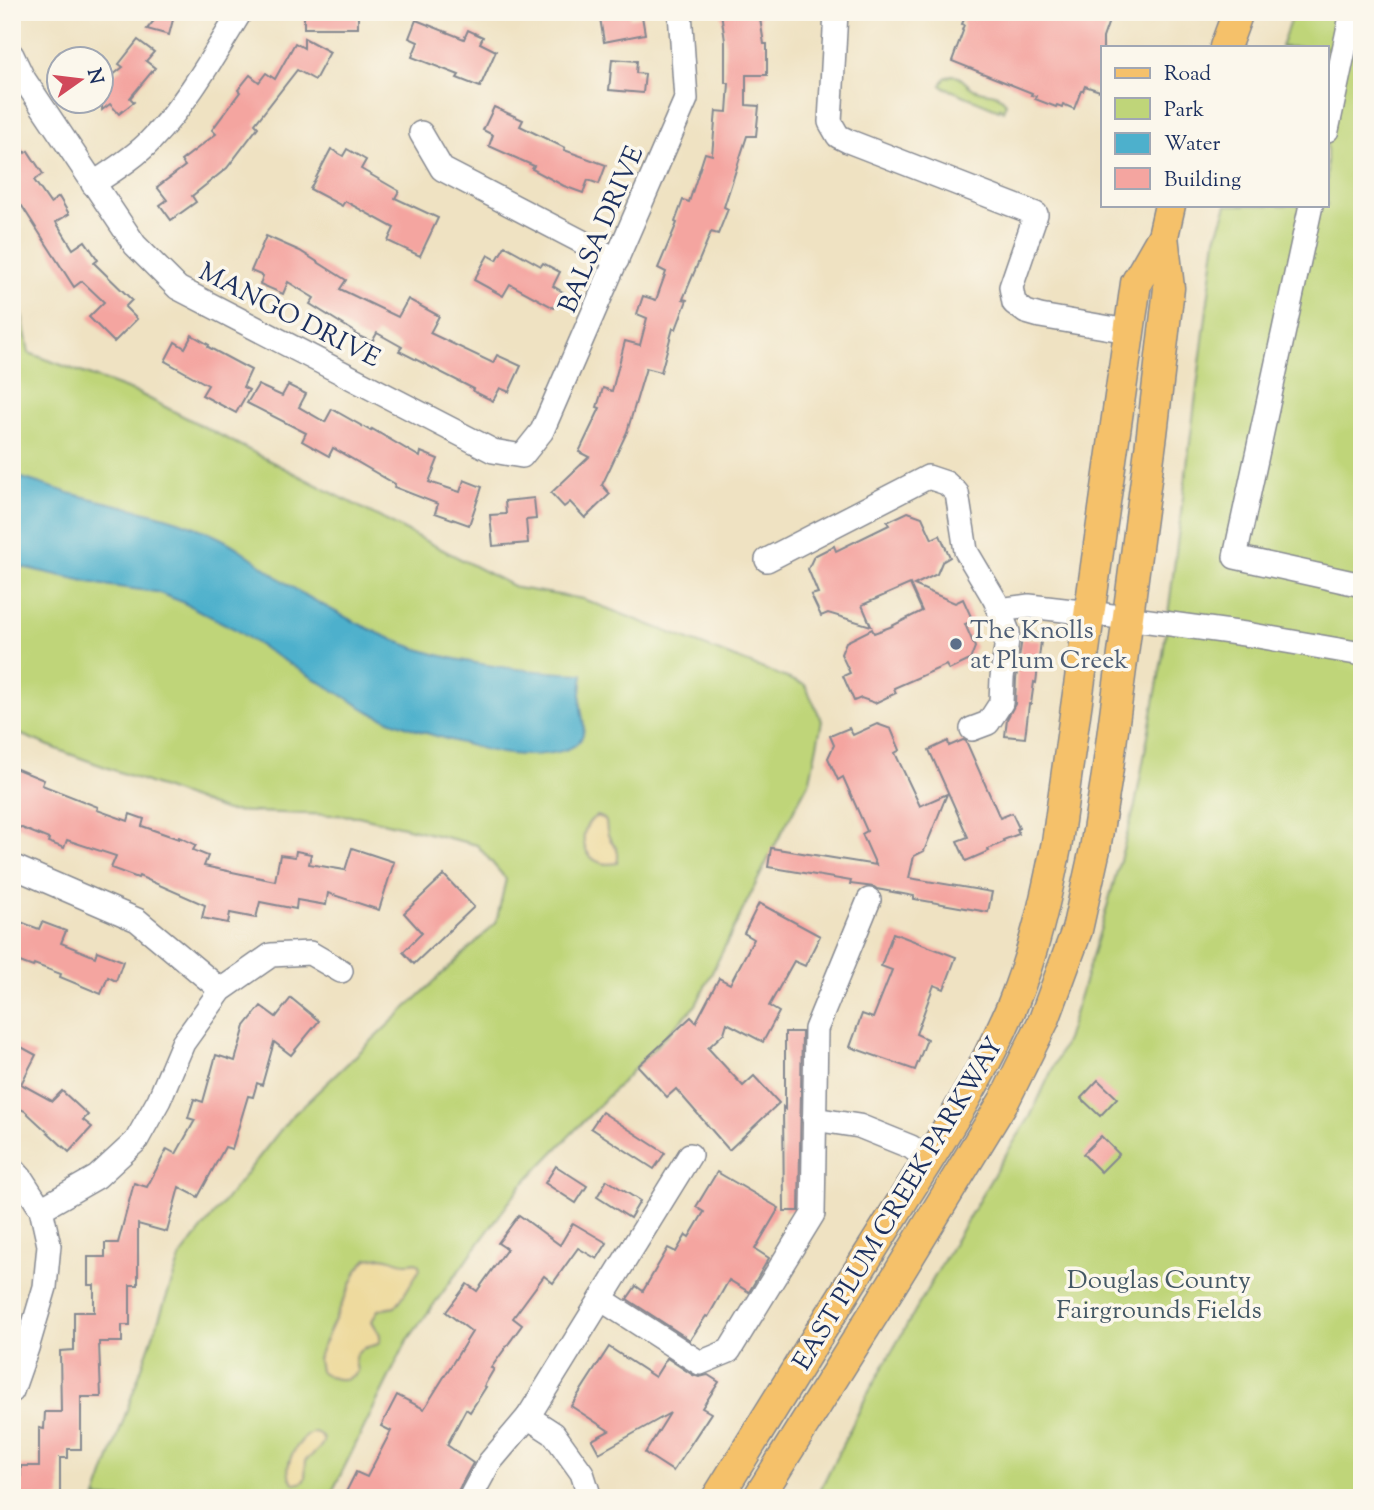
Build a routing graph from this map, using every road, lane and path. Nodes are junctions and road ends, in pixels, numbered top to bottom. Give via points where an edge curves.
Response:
1 (680, 12) edge
2 (835, 12) edge
3 (1238, 12) edge
4 (1352, 12) edge
5 (238, 16) dead end
6 (1225, 46) edge
7 (12, 55) edge
8 (1328, 125) edge
9 (421, 133) dead end
10 (93, 184) junction
11 (1170, 206) edge
12 (1311, 206) edge
13 (1163, 236) junction
14 (617, 260) junction
15 (1128, 331) junction
16 (522, 456) joint
17 (767, 560) dead end
18 (1362, 585) edge
19 (999, 610) junction
20 (1090, 613) junction
21 (1128, 619) junction
22 (1362, 654) edge
23 (972, 729) dead end
24 (12, 866) edge
25 (869, 900) dead end
26 (341, 971) dead end
27 (222, 990) junction
28 (814, 1119) junction
29 (690, 1155) dead end
30 (928, 1160) junction
31 (12, 1168) edge
32 (41, 1209) junction
33 (601, 1299) junction
34 (20, 1345) edge
35 (12, 1391) edge
36 (528, 1417) junction
37 (470, 1498) edge
38 (590, 1498) edge
39 (717, 1498) edge
40 (758, 1498) edge

1 - 14 street, BALSA DRIVE via 686,99
2 - 15 street via 830,122 838,136 1036,214 1011,287 1014,303 1040,316
3 - 6 main road
4 - 8 street
5 - 10 street via 180,107 148,143
7 - 10 street, MANGO DRIVE
9 - 14 street via 442,169
10 - 16 street, MANGO DRIVE via 135,245 178,288 493,451
11 - 13 main road, EAST PLUM CREEK PARKWAY
12 - 18 street via 1235,557
13 - 15 main road, EAST PLUM CREEK PARKWAY via 1136,283
13 - 21 main road, EAST PLUM CREEK PARKWAY via 1169,288
14 - 16 street, BALSA DRIVE via 542,431
15 - 20 main road, EAST PLUM CREEK PARKWAY
17 - 19 street via 928,477 957,493 966,551
19 - 20 street via 1029,606
19 - 23 street via 1008,632 1001,703 988,723
20 - 21 street
20 - 30 main road, EAST PLUM CREEK PARKWAY via 1057,842 1031,954 995,1043
21 - 22 street
21 - 40 main road, EAST PLUM CREEK PARKWAY via 1095,849 1077,930 1044,1020 1005,1100
24 - 27 street via 137,920
25 - 28 street via 816,1029
26 - 27 street via 310,953 271,955
27 - 32 street via 183,1043 136,1141 97,1177
28 - 30 street via 859,1126 911,1147
28 - 33 street via 813,1214 729,1351 700,1363
29 - 33 street
30 - 39 main road, EAST PLUM CREEK PARKWAY
31 - 32 street
32 - 34 street via 49,1245 45,1286
33 - 36 street
34 - 35 street
36 - 37 street via 489,1463
36 - 38 street via 554,1434 582,1473

